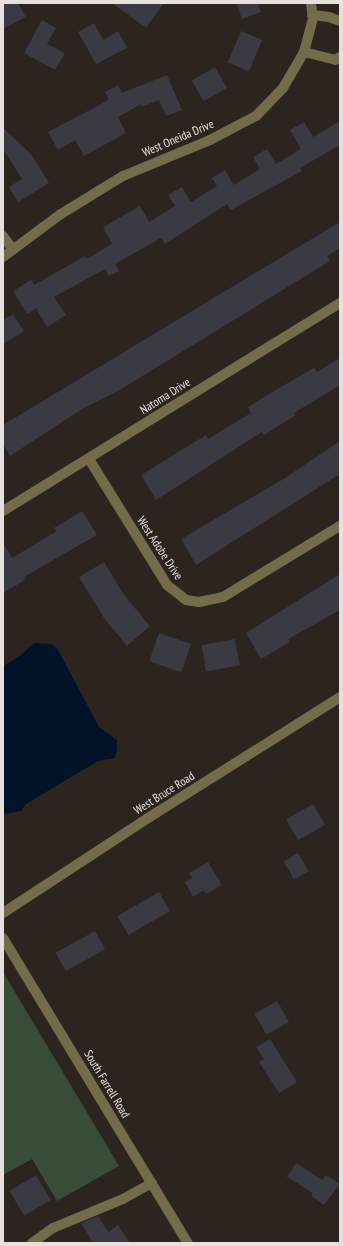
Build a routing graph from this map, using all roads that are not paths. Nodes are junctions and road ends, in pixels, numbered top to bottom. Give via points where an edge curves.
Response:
1 (311, 3) edge
2 (312, 15) junction
3 (340, 21) edge
4 (304, 52) junction
5 (340, 58) edge
6 (3, 236) edge
7 (13, 250) junction
8 (3, 257) edge
9 (340, 303) edge
10 (89, 459) junction
11 (3, 511) edge
12 (340, 526) edge
13 (340, 697) edge
14 (3, 913) edge
15 (3, 938) edge
16 (152, 1183) junction
17 (32, 1243) edge
18 (188, 1243) edge

1 - 2 street, West Oneida Drive
2 - 3 street
2 - 4 street, West Oneida Drive
4 - 5 street via 335,60
4 - 7 street, West Oneida Drive via 283,88 256,116 210,140 123,176 61,214
6 - 7 street
7 - 8 street, West Oneida Drive
9 - 10 street, Natoma Drive
10 - 11 street, Natoma Drive
10 - 12 street, West Adobe Drive via 166,585 186,600 199,602 223,597
13 - 14 street, West Bruce Road
15 - 16 street, South Farrell Road
16 - 17 street via 123,1200 53,1228
16 - 18 street, South Farrell Road

